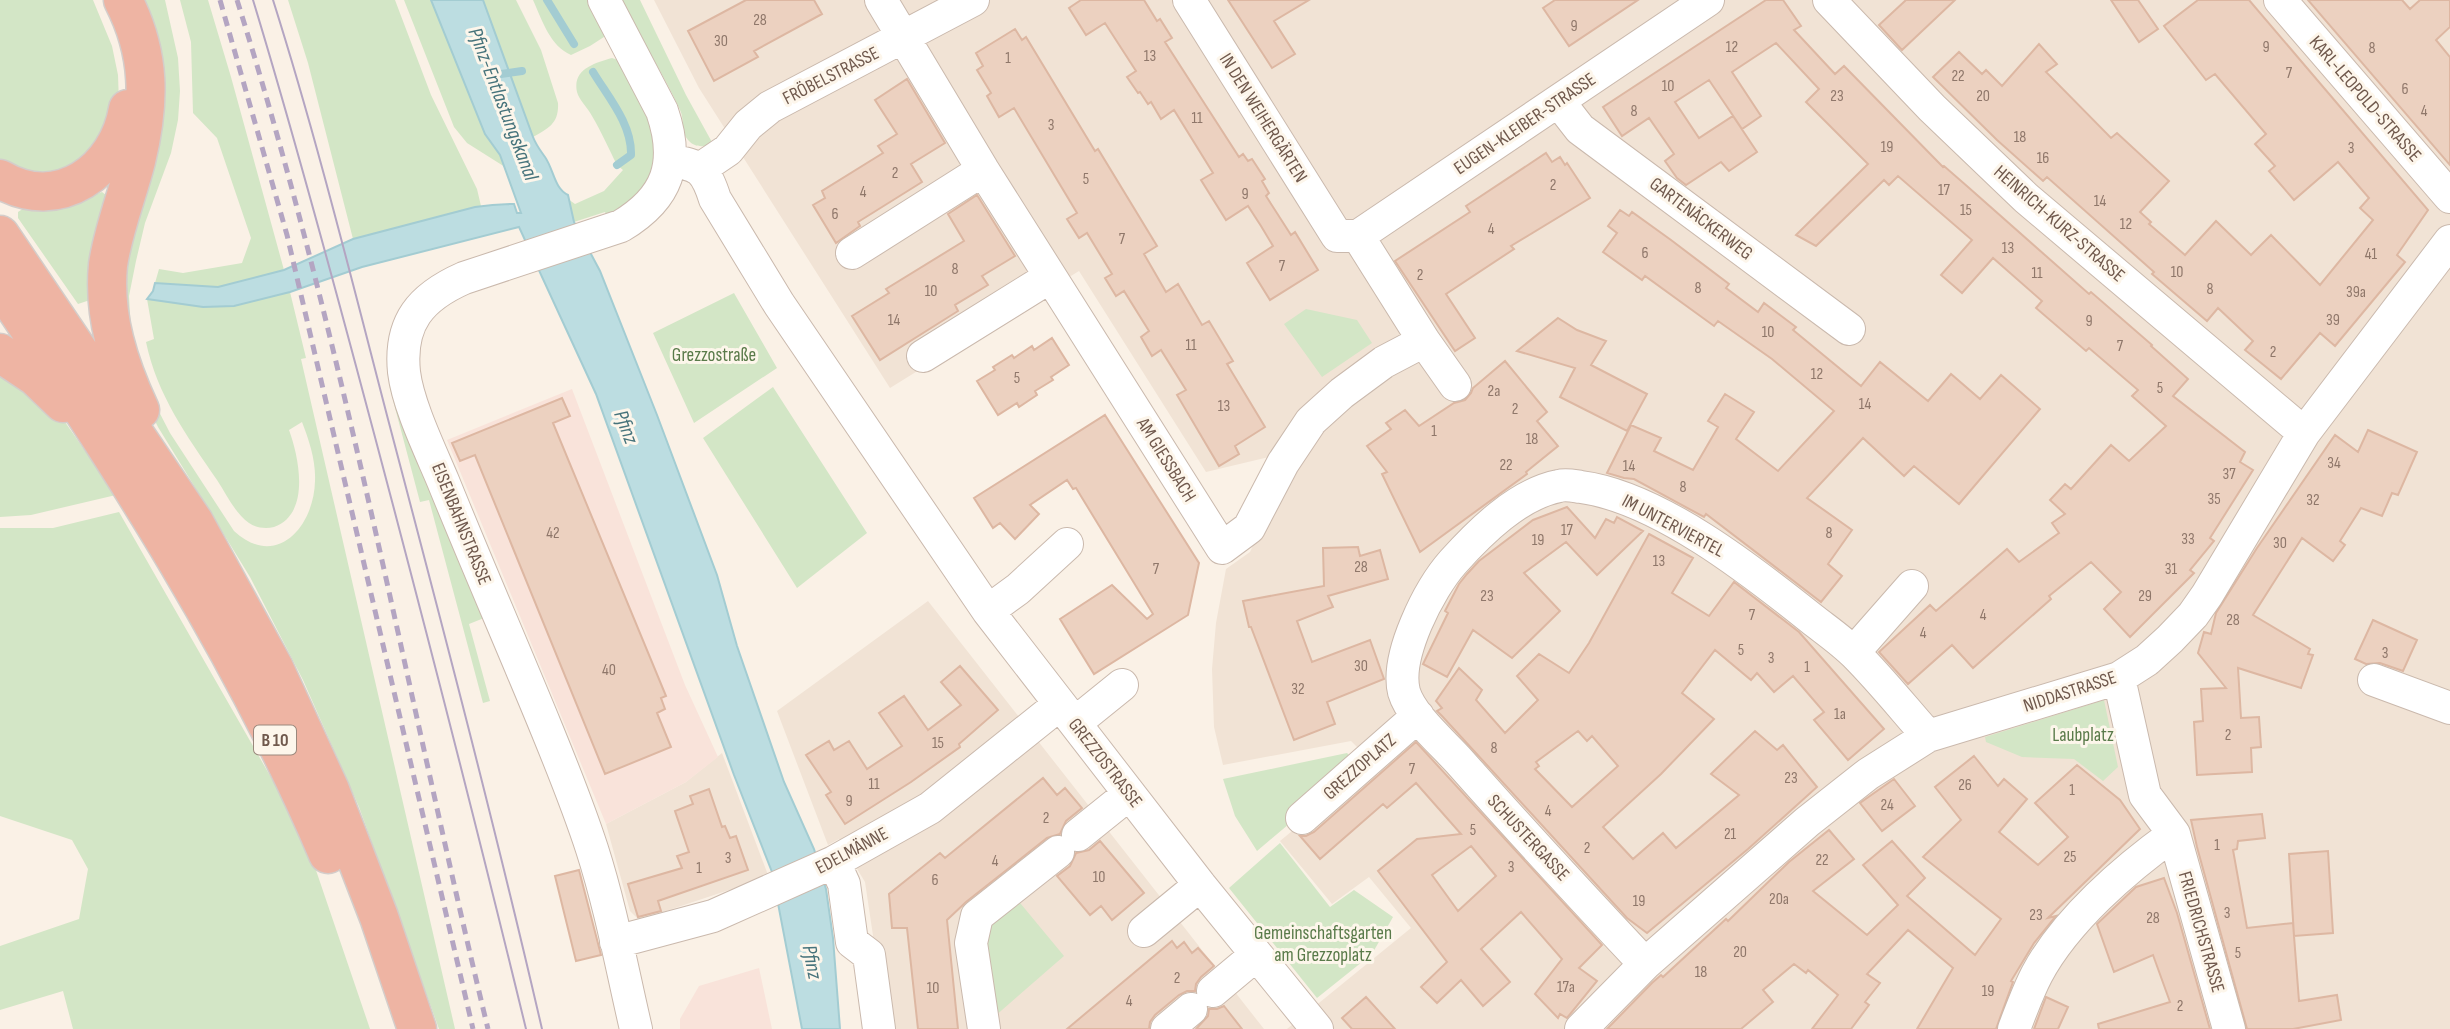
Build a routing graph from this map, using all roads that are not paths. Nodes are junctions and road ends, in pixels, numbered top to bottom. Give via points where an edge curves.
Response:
1 (100, 0) edge
2 (123, 0) edge
3 (604, 0) edge
4 (881, 0) edge
5 (973, 0) edge
6 (1189, 0) edge
7 (1708, 0) edge
8 (1829, 0) edge
9 (2280, 0) edge
10 (903, 39) junction
11 (1559, 102) junction
12 (670, 161) junction
13 (700, 169) junction
14 (983, 170) junction
15 (0, 179) edge
16 (2450, 197) edge
17 (0, 235) edge
18 (1347, 236) junction
19 (2450, 241) edge
20 (852, 253) dead end
21 (1050, 277) junction
22 (0, 285) edge
23 (1849, 329) dead end
24 (1424, 341) junction
25 (0, 353) edge
26 (923, 356) dead end
27 (1455, 385) dead end
28 (2304, 433) junction
29 (118, 468) junction
30 (166, 477) junction
31 (1067, 544) dead end
32 (1912, 586) dead end
33 (988, 611) junction
34 (1854, 652) junction
35 (2119, 678) junction
36 (2374, 680) dead end
37 (1122, 685) dead end
38 (2450, 708) edge
39 (1067, 713) junction
40 (1416, 713) junction
41 (1928, 736) junction
42 (1345, 749) dead end
43 (1378, 751) junction
44 (1129, 793) junction
45 (1302, 818) dead end
46 (2174, 834) junction
47 (828, 865) junction
48 (1200, 884) junction
49 (1144, 931) dead end
50 (616, 942) junction
51 (1256, 955) junction
52 (1645, 964) junction
53 (1191, 1010) edge
54 (395, 1029) edge
55 (417, 1029) edge
56 (636, 1029) edge
57 (879, 1029) edge
58 (984, 1029) edge
59 (1317, 1029) edge
60 (1581, 1029) edge
61 (2014, 1029) edge
62 (2229, 1029) edge

1 - 15 highway via 124,56 130,96 125,129 106,163 80,183 64,189 31,190
2 - 30 highway via 141,47 147,93 135,162 108,265 110,318 125,377
3 - 12 street via 663,111
4 - 10 street, AM GIESSBACH
5 - 10 street, FRÖBELSTRASSE
6 - 18 street, IN DEN WEIHERGÄRTEN
7 - 11 street, EUGEN-KLEIBER-STRASSE
8 - 28 street, HEINRICH-KURZ-STRASSE via 2026,198
9 - 16 street, KARL-LEOPOLD-STRASSE
10 - 13 street, FRÖBELSTRASSE via 770,107 728,150
10 - 14 street, AM GIESSBACH
11 - 18 street, EUGEN-KLEIBER-STRASSE
11 - 23 street, GARTENÄCKERWEG via 1580,129
12 - 13 street
12 - 50 street, EISENBAHNSTRASSE via 657,197 641,214 621,226 442,287 414,314 405,338 408,390 592,849
13 - 33 street, GREZZOSTRASSE via 779,303
14 - 20 street
14 - 21 street, AM GIESSBACH
17 - 30 highway, B 10
18 - 24 street, IN DEN WEIHERGÄRTEN
19 - 28 street, NIDDASTRASSE
21 - 24 street, AM GIESSBACH via 1222,548 1249,528 1311,421 1384,362
21 - 26 street
22 - 29 highway, B 10
24 - 27 street, IN DEN WEIHERGÄRTEN
25 - 29 highway via 36,377 72,412
28 - 35 street, NIDDASTRASSE via 2193,615 2147,660
29 - 54 highway, B 10 via 246,683 303,797 359,928
30 - 55 highway, B 10 via 274,668 330,790
31 - 33 street
32 - 34 street
33 - 39 street, GREZZOSTRASSE
34 - 40 street, IM UNTERVIERTEL via 1708,541 1639,504 1598,489 1562,485 1520,503 1485,530 1429,594 1404,660 1404,692
34 - 41 street, IM UNTERVIERTEL
35 - 41 street, NIDDASTRASSE
35 - 46 street via 2145,795
36 - 38 street
37 - 39 street, EDELMÄNNE
39 - 44 street, GREZZOSTRASSE
39 - 47 street, EDELMÄNNE via 930,808
40 - 43 street, GREZZOPLATZ
40 - 52 street, SCHUSTERGASSE
41 - 52 street, NIDDASTRASSE via 1817,814
42 - 43 street
43 - 45 street, GREZZOPLATZ
44 - 48 street, GREZZOSTRASSE
44 - 58 street via 977,916 971,943
46 - 61 street via 2144,855 2074,922 2038,973
46 - 62 street, FRIEDRICHSTRASSE
47 - 50 street, EDELMÄNNE via 713,916
47 - 57 street via 844,884 852,942 869,955
48 - 49 street
48 - 51 street, GREZZOSTRASSE
50 - 56 street, EISENBAHNSTRASSE
51 - 53 street
51 - 59 street, GREZZOSTRASSE
52 - 60 street, NIDDASTRASSE

